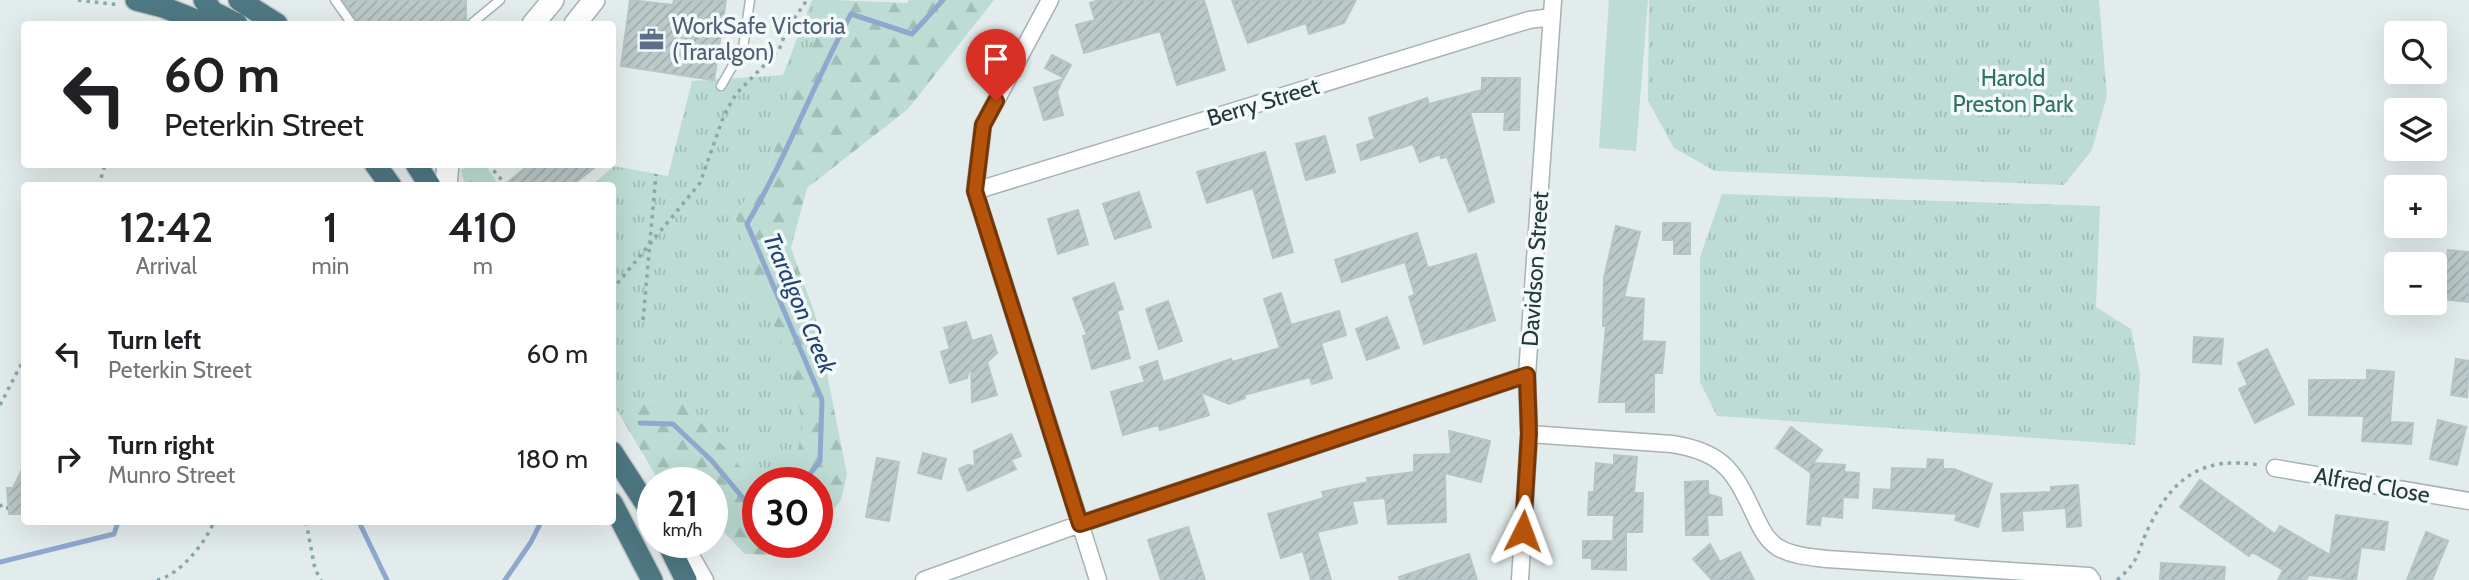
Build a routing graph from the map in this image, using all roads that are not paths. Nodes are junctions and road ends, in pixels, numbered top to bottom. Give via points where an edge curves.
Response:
1 (136, 0) edge
2 (204, 0) edge
3 (335, 0) edge
4 (500, 0) edge
5 (594, 0) edge
6 (750, 0) edge
7 (1050, 0) edge
8 (1553, 0) edge
9 (242, 1) edge
10 (1552, 17) junction
11 (198, 21) edge
12 (231, 21) edge
13 (272, 21) edge
14 (350, 21) edge
15 (475, 21) edge
16 (577, 21) edge
17 (722, 86) dead end
18 (975, 191) junction
19 (1527, 375) junction
20 (1529, 434) junction
21 (618, 460) edge
22 (2275, 468) road end
23 (637, 489) edge
24 (2469, 501) edge
25 (616, 511) edge
26 (1080, 524) junction
27 (675, 558) edge
28 (692, 558) edge
29 (2091, 578) edge
30 (652, 580) edge
31 (686, 580) edge
32 (705, 580) edge
33 (924, 580) edge
34 (1097, 580) edge
35 (1520, 580) edge

1 - 11 highway
2 - 12 highway
3 - 14 lane
4 - 15 lane
5 - 16 main road
6 - 17 lane via 743,48
7 - 18 street via 983,125
8 - 10 street, Davidson Street
9 - 13 highway
10 - 18 street, Berry Street via 1529,20
10 - 19 street, Davidson Street
18 - 26 street
19 - 20 street, Davidson Street
19 - 26 street
20 - 29 street via 1672,444 1713,455 1729,466 1763,534 1793,554
20 - 35 street, Davidson Street
21 - 23 highway
22 - 24 street, Alfred Close
25 - 30 highway
26 - 33 street
26 - 34 street
27 - 31 highway
28 - 32 street

